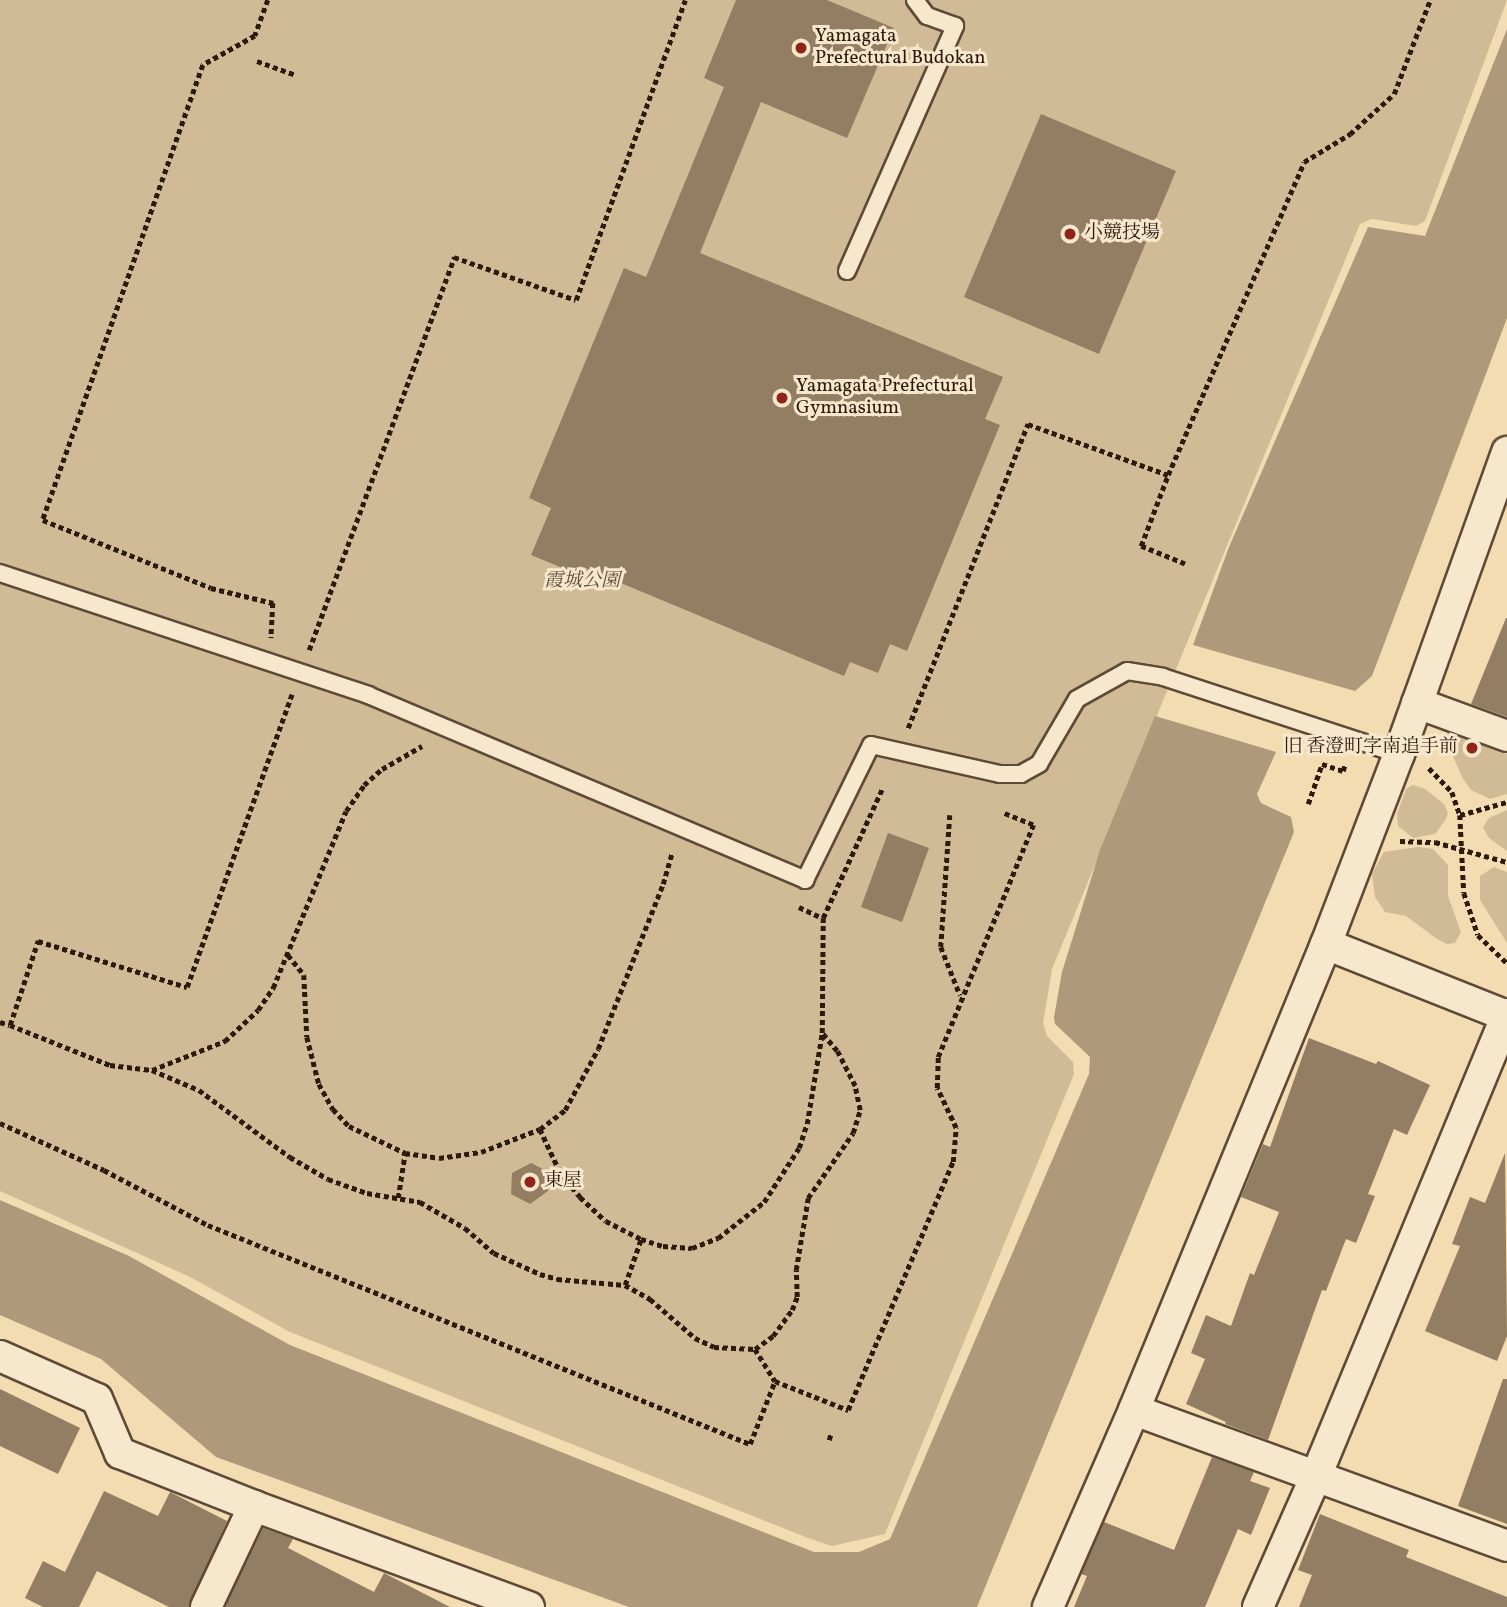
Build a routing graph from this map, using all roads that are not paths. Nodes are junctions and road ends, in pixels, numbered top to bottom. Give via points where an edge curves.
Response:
1 (915, 0) edge
2 (847, 271) dead end
3 (1507, 452) edge
4 (0, 573) edge
5 (1418, 703) junction
6 (1507, 736) edge
7 (1399, 754) junction
8 (1326, 943) junction
9 (1507, 1015) edge
10 (0, 1356) edge
11 (1134, 1410) junction
12 (1316, 1476) junction
13 (254, 1506) junction
14 (1507, 1546) edge
15 (205, 1607) edge
16 (529, 1607) edge
17 (1048, 1607) edge
18 (1258, 1607) edge

1 - 2 lane via 927,16 955,26
3 - 5 street
4 - 7 lane via 368,695 805,880 871,745 1000,774 1021,774 1039,764 1077,699 1128,671 1163,677
5 - 6 street
5 - 7 street
7 - 8 street
8 - 9 street
8 - 11 street
9 - 12 street
10 - 13 street via 97,1399 120,1453
11 - 12 street
11 - 17 street
12 - 14 street
12 - 18 street
13 - 15 street
13 - 16 street

